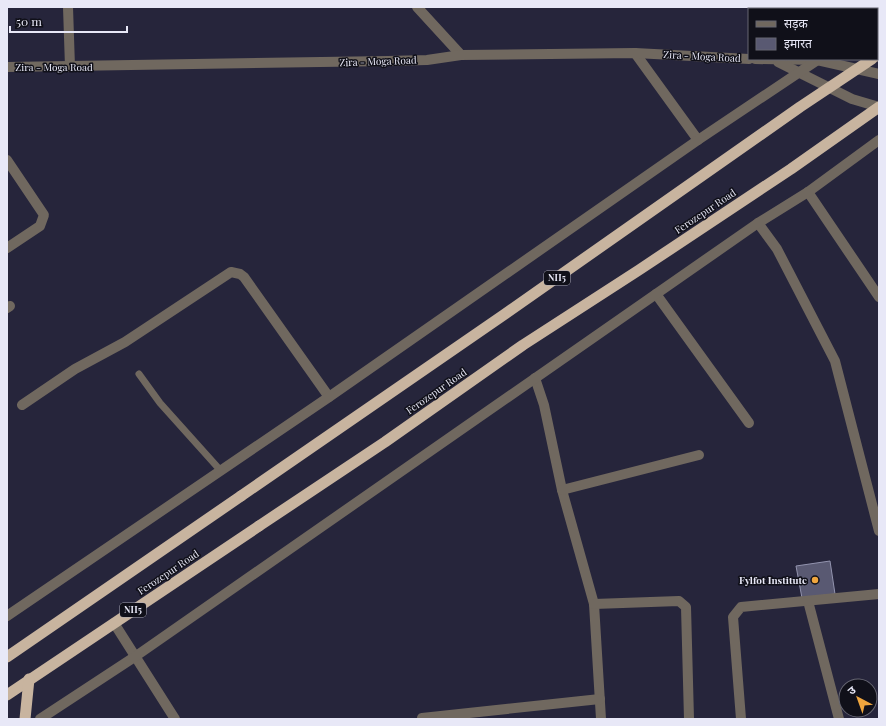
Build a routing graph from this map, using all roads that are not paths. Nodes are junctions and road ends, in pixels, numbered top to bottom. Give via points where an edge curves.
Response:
1 (68, 7) edge
2 (417, 7) edge
3 (635, 53) junction
4 (461, 55) junction
5 (748, 59) edge
6 (775, 60) joint
7 (818, 60) edge
8 (870, 60) edge
9 (7, 67) edge
10 (70, 67) junction
11 (799, 71) junction
12 (879, 74) edge
13 (879, 107) edge
14 (698, 140) junction
15 (879, 140) edge
16 (7, 160) edge
17 (808, 192) junction
18 (758, 223) junction
19 (7, 248) edge
20 (656, 294) junction
21 (879, 297) edge
22 (139, 374) dead end
23 (535, 378) junction
24 (329, 397) junction
25 (22, 405) dead end
26 (749, 423) dead end
27 (699, 455) dead end
28 (221, 471) junction
29 (562, 490) junction
30 (879, 531) edge
31 (879, 594) edge
32 (808, 601) junction
33 (594, 604) junction
34 (7, 616) edge
35 (114, 623) junction
36 (136, 656) junction
37 (7, 657) edge
38 (29, 680) junction
39 (7, 695) edge
40 (600, 699) junction
41 (422, 718) dead end
42 (24, 719) edge
43 (40, 719) edge
44 (175, 719) edge
45 (601, 719) edge
46 (689, 719) edge
47 (741, 719) edge
48 (839, 719) edge

1 - 10 street
2 - 4 street
3 - 4 street, Zira - Moga Road
3 - 5 street, Zira - Moga Road
3 - 14 street
4 - 10 street, Zira - Moga Road via 427,60
6 - 7 street, Zira - Moga Road
6 - 11 street, Zira - Moga Road
7 - 11 street
7 - 12 street, Zira - Moga Road
8 - 37 highway, Ferozepur Road / NH5, bridge
9 - 10 street, Zira - Moga Road
11 - 13 street, Zira - Moga Road via 852,99
11 - 14 street
13 - 35 highway, Ferozepur Road / NH5, bridge
14 - 24 street
15 - 17 street
16 - 19 street via 44,215 40,226
17 - 18 street
17 - 21 street
18 - 20 street
18 - 30 street via 777,249 835,361
20 - 23 street
20 - 26 street
22 - 28 lane via 160,403
23 - 29 street via 544,405
23 - 36 street
24 - 25 street via 244,277 232,272 124,342 75,369
24 - 28 street
27 - 29 street
28 - 34 street
29 - 33 street
31 - 32 street
32 - 47 street via 741,607 734,614
32 - 48 street
33 - 40 street
33 - 46 street via 679,601 686,607
35 - 36 street
35 - 38 highway, Ferozepur Road / NH5
36 - 43 street
36 - 44 street
38 - 39 highway, Ferozepur Road / NH5
38 - 42 highway
40 - 41 street
40 - 45 street

